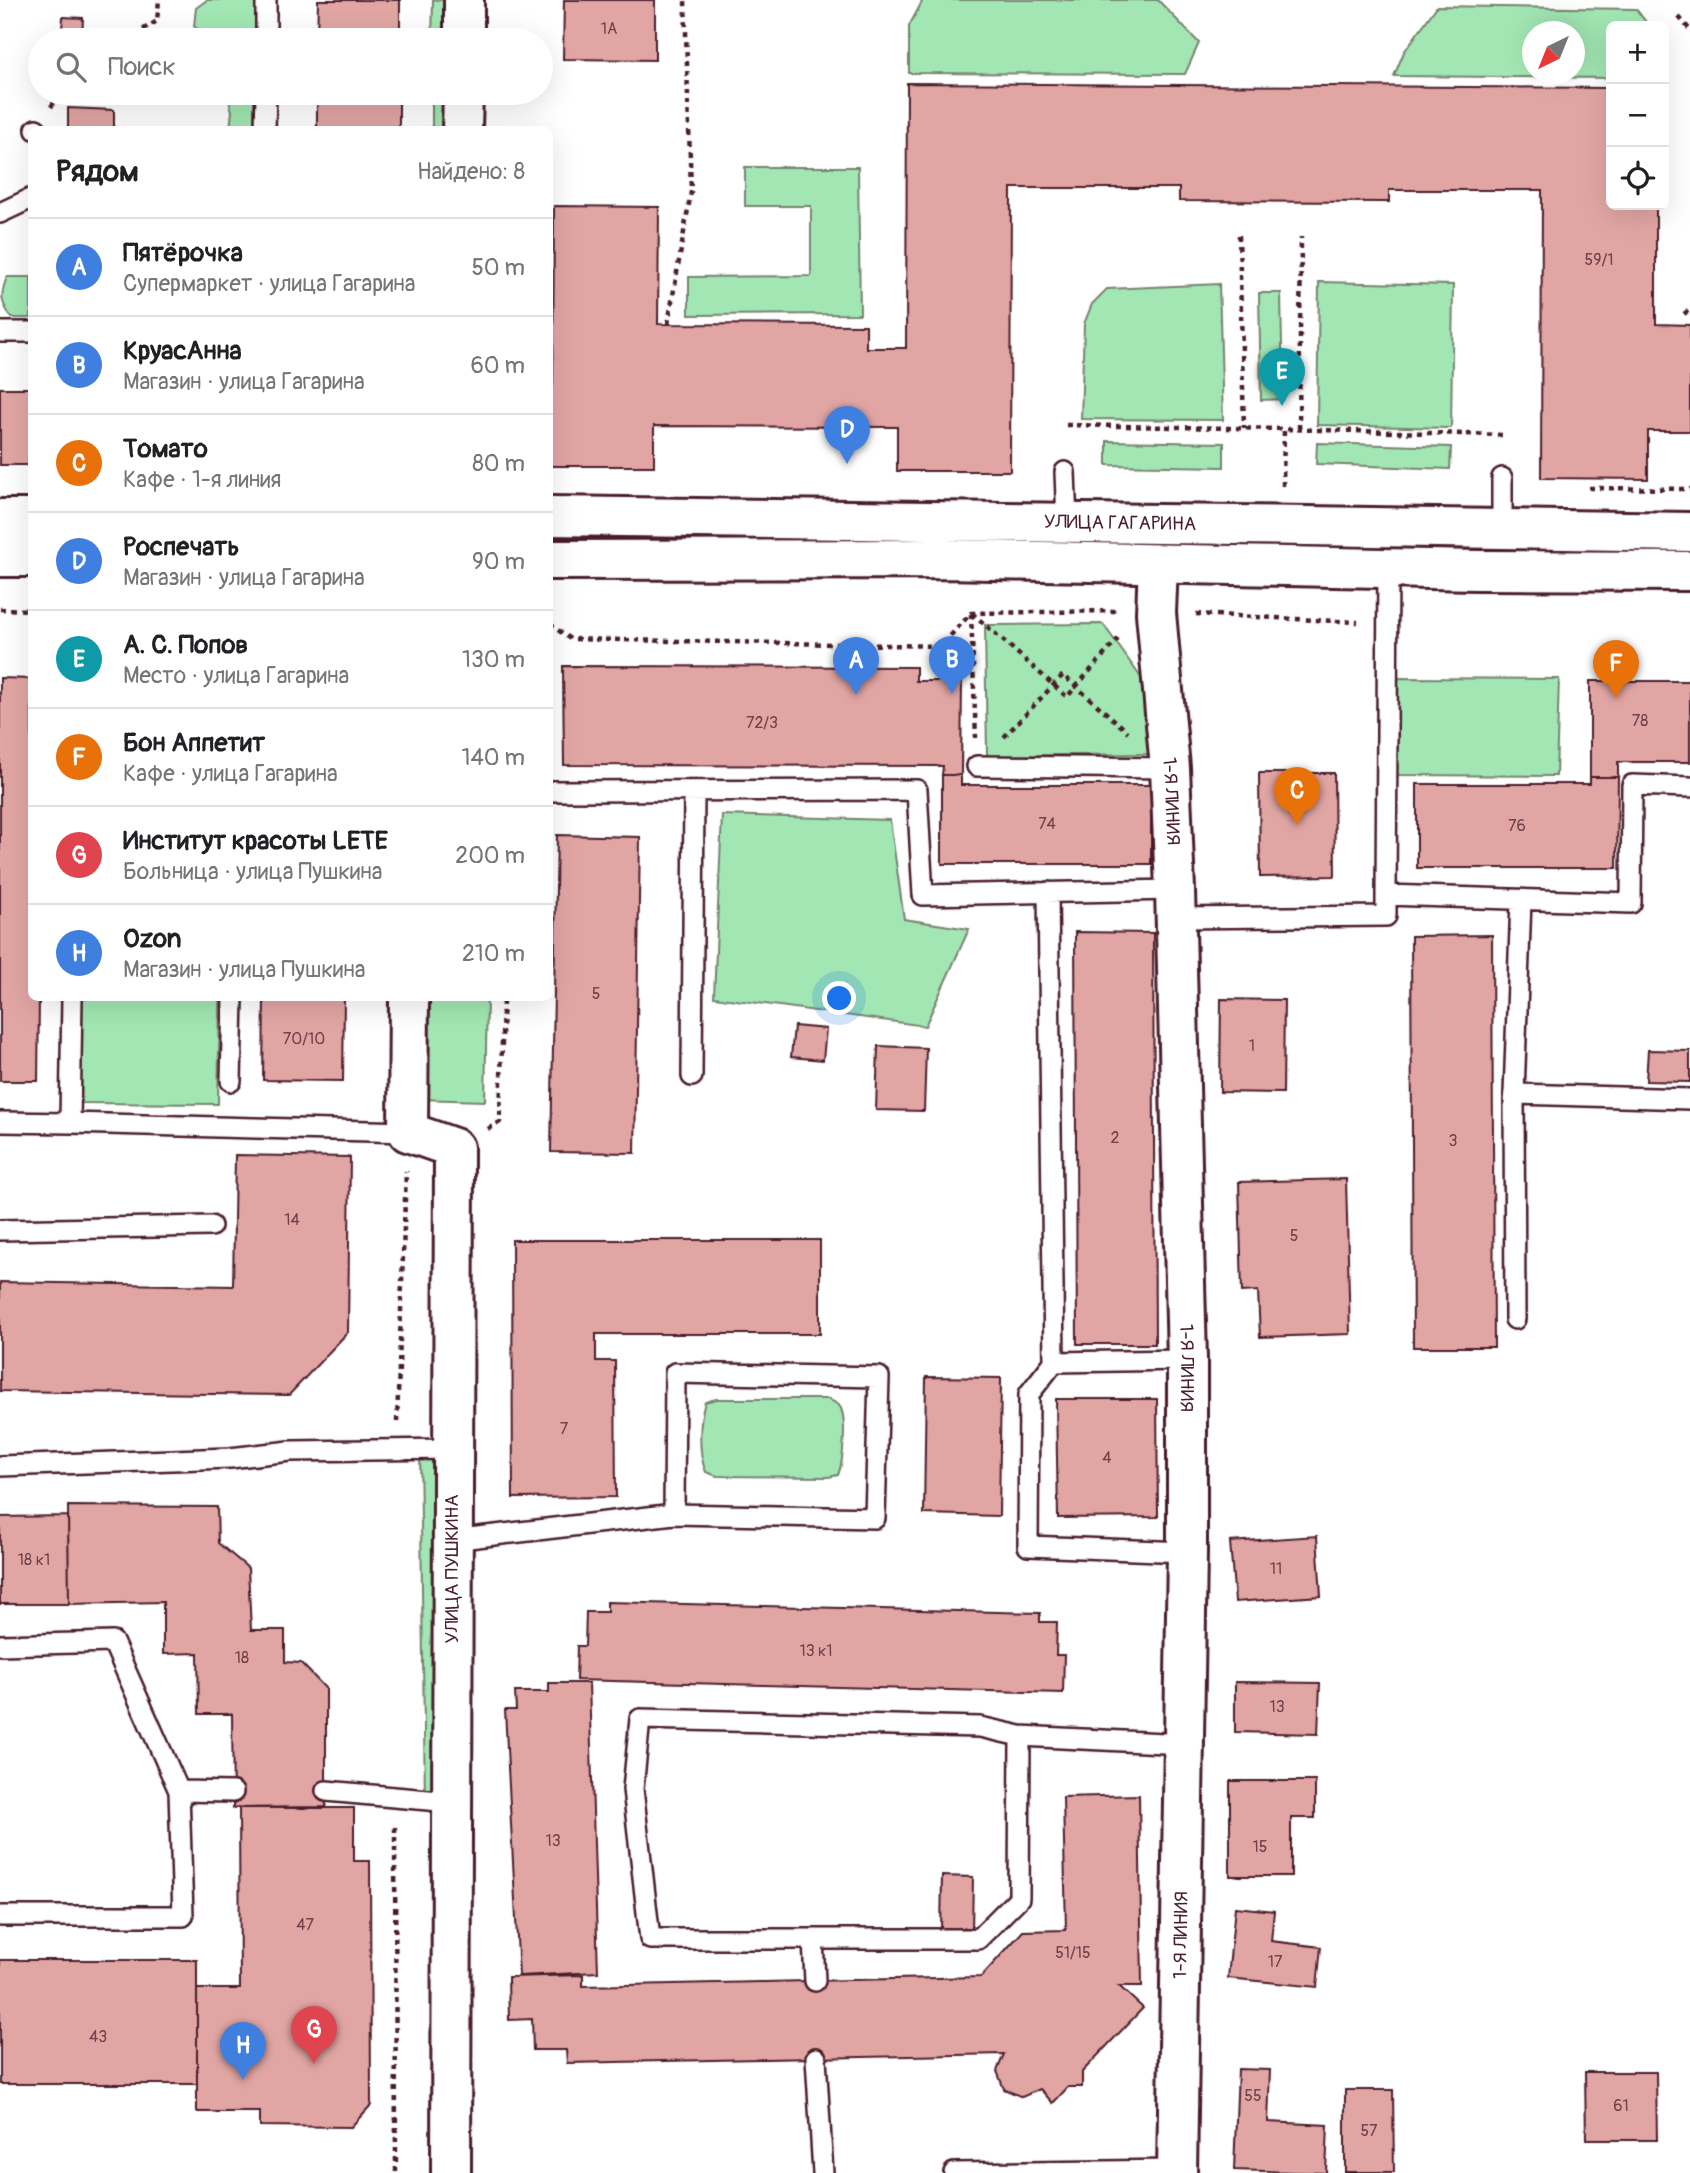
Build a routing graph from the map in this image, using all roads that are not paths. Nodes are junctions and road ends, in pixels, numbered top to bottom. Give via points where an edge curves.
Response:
1 (266, 0) edge
2 (464, 0) edge
3 (266, 28) edge
4 (464, 28) edge
5 (265, 105) edge
6 (463, 105) edge
7 (265, 126) edge
8 (462, 126) edge
9 (28, 200) edge
10 (0, 213) edge
11 (0, 332) edge
12 (28, 332) edge
13 (1065, 472) dead end
14 (1502, 478) dead end
15 (553, 516) edge
16 (0, 519) edge
17 (28, 519) edge
18 (1067, 523) junction
19 (1502, 530) junction
20 (1690, 532) edge
21 (0, 557) edge
22 (28, 557) edge
23 (553, 560) edge
24 (1158, 564) junction
25 (1388, 568) junction
26 (1690, 571) edge
27 (977, 766) road end
28 (1170, 768) junction
29 (1690, 787) edge
30 (553, 791) edge
31 (694, 791) junction
32 (1048, 892) junction
33 (1386, 895) junction
34 (1521, 900) junction
35 (1175, 904) junction
36 (72, 1001) edge
37 (233, 1001) edge
38 (409, 1001) edge
39 (692, 1076) dead end
40 (232, 1081) dead end
41 (1514, 1094) junction
42 (1690, 1100) edge
43 (0, 1122) edge
44 (70, 1123) junction
45 (408, 1132) junction
46 (211, 1226) dead end
47 (0, 1230) edge
48 (1515, 1319) dead end
49 (1187, 1360) junction
50 (1054, 1362) junction
51 (452, 1449) junction
52 (0, 1466) edge
53 (674, 1514) junction
54 (452, 1540) junction
55 (1187, 1552) junction
56 (0, 1645) edge
57 (1020, 1736) junction
58 (1185, 1744) junction
59 (179, 1791) junction
60 (326, 1791) dead end
61 (233, 1792) dead end
62 (451, 1801) junction
63 (0, 1916) edge
64 (813, 1940) junction
65 (815, 1981) dead end
66 (816, 2058) dead end
67 (1177, 2171) edge
68 (451, 2173) edge
69 (823, 2173) edge
70 (954, 2173) edge

1 - 3 lane
2 - 4 street
5 - 7 lane
6 - 8 street
9 - 10 lane
11 - 12 lane
13 - 18 lane
14 - 19 lane
15 - 18 street, УЛИЦА ГАГАРИНА
16 - 17 street
18 - 19 street, УЛИЦА ГАГАРИНА
19 - 20 street, УЛИЦА ГАГАРИНА
21 - 22 street
23 - 24 street, УЛИЦА ГАГАРИНА via 946,559
24 - 25 street, УЛИЦА ГАГАРИНА
24 - 28 street, 1-Я ЛИНИЯ via 1149,612
25 - 26 street, УЛИЦА ГАГАРИНА
25 - 33 lane
27 - 28 lane
28 - 35 street, 1-Я ЛИНИЯ
29 - 34 lane via 1632,785 1631,903
30 - 31 lane
31 - 32 lane via 917,790 923,895
31 - 39 lane
32 - 35 lane
32 - 50 lane
33 - 34 lane
33 - 35 lane via 1386,916
34 - 41 lane
35 - 49 street, 1-Я ЛИНИЯ
36 - 44 lane
37 - 40 lane
38 - 45 street
41 - 42 lane
41 - 48 lane
43 - 44 lane
44 - 45 lane
45 - 51 street, УЛИЦА ПУШКИНА via 454,1147
46 - 47 lane
49 - 50 lane
49 - 55 street, 1-Я ЛИНИЯ
50 - 55 lane via 1029,1394 1028,1546
51 - 52 lane via 290,1451 230,1458
51 - 54 street, УЛИЦА ПУШКИНА
53 - 53 lane via 875,1518 879,1377 675,1373
53 - 54 lane
54 - 62 street, УЛИЦА ПУШКИНА
55 - 58 street, 1-Я ЛИНИЯ
56 - 59 lane via 113,1642
57 - 58 lane
57 - 64 lane via 1019,1898 978,1939
57 - 64 lane via 980,1727 640,1719 633,1789 650,1939
58 - 67 street, 1-Я ЛИНИЯ
59 - 61 lane
59 - 63 lane via 183,1916
60 - 62 lane
62 - 68 street, УЛИЦА ПУШКИНА
64 - 65 lane
66 - 69 lane
67 - 70 lane

